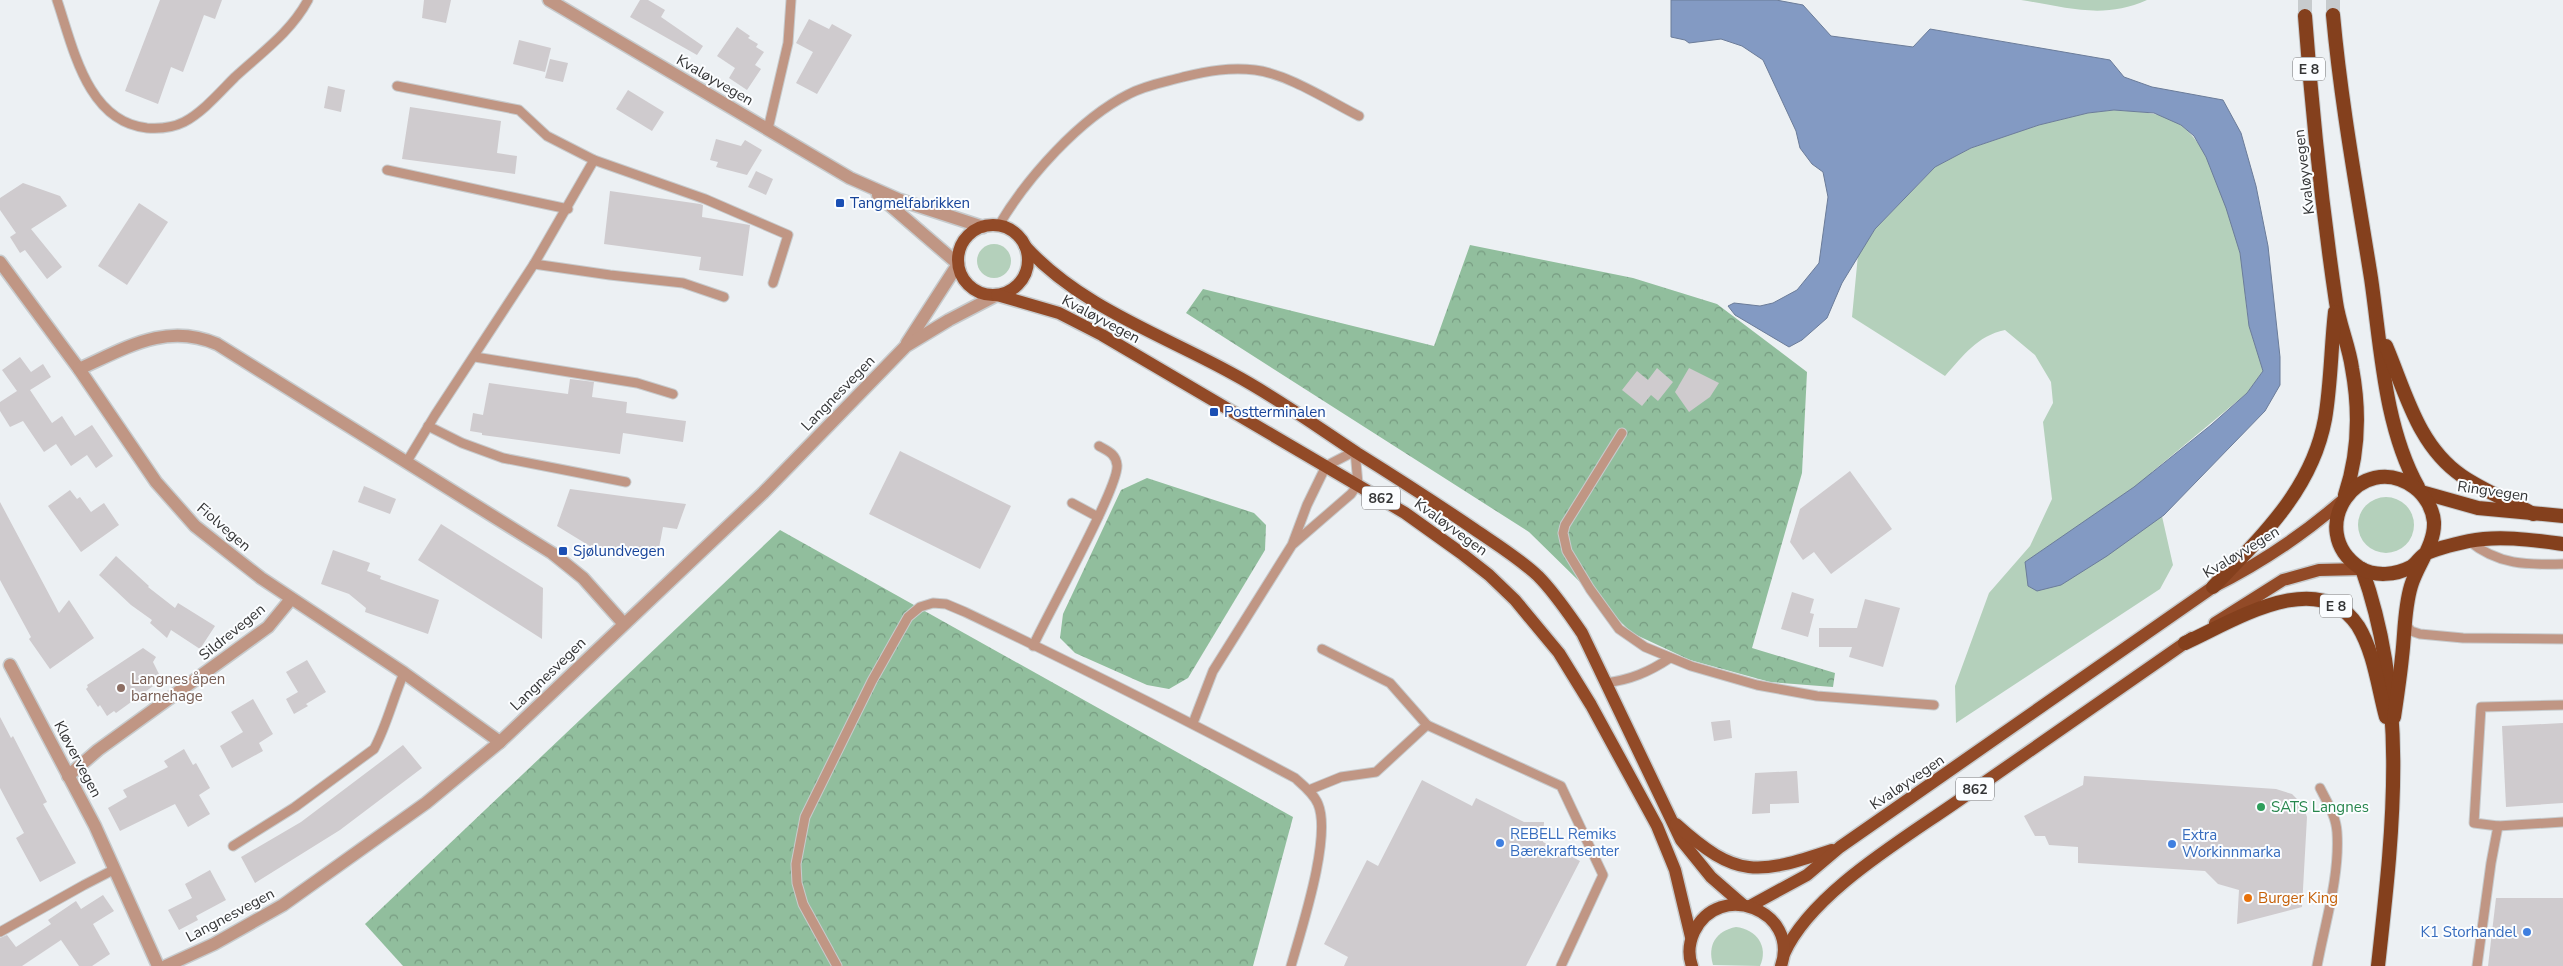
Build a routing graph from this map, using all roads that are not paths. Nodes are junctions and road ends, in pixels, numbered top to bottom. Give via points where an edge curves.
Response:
1 (56, 0) edge
2 (308, 0) edge
3 (549, 0) edge
4 (791, 0) edge
5 (2333, 15) tunnel mouth
6 (2306, 16) tunnel mouth
7 (398, 86) dead end
8 (1359, 116) dead end
9 (768, 129) junction
10 (594, 160) junction
11 (387, 170) dead end
12 (866, 186) junction
13 (568, 209) junction
14 (983, 226) junction
15 (999, 226) junction
16 (1025, 246) junction
17 (0, 262) edge
18 (534, 264) junction
19 (958, 264) junction
20 (773, 283) dead end
21 (997, 296) junction
22 (724, 297) dead end
23 (2336, 304) junction
24 (2378, 328) junction
25 (906, 346) junction
26 (475, 357) junction
27 (79, 369) junction
28 (674, 394) dead end
29 (428, 426) junction
30 (1622, 433) dead end
31 (1099, 446) dead end
32 (1355, 451) junction
33 (406, 463) junction
34 (1326, 466) junction
35 (626, 482) dead end
36 (1358, 484) junction
37 (2421, 492) junction
38 (2343, 500) junction
39 (1072, 503) dead end
40 (2533, 514) junction
41 (2563, 516) edge
42 (1098, 517) junction
43 (2469, 541) junction
44 (2563, 544) edge
45 (1292, 545) junction
46 (2425, 554) junction
47 (2563, 564) edge
48 (2362, 569) junction
49 (2213, 587) junction
50 (291, 599) junction
51 (2404, 623) junction
52 (624, 624) junction
53 (2563, 640) edge
54 (2185, 643) junction
55 (1033, 646) junction
56 (1322, 649) dead end
57 (1670, 658) junction
58 (10, 665) dead end
59 (404, 673) junction
60 (1605, 683) junction
61 (1934, 705) dead end
62 (2563, 705) edge
63 (2394, 717) junction
64 (1193, 723) junction
65 (1427, 725) junction
66 (500, 742) junction
67 (2394, 752) junction
68 (68, 776) junction
69 (2320, 788) dead end
70 (1309, 790) junction
71 (1670, 819) junction
72 (2563, 822) edge
73 (2498, 826) junction
74 (233, 846) dead end
75 (1840, 848) junction
76 (115, 870) junction
77 (1746, 905) junction
78 (0, 932) edge
79 (1690, 943) junction
80 (1783, 962) edge
81 (158, 966) edge
82 (166, 966) edge
83 (837, 966) edge
84 (1291, 966) edge
85 (1561, 966) edge
86 (1681, 966) edge
87 (1692, 966) edge
88 (2317, 966) edge
89 (2378, 966) edge
90 (2477, 966) edge

1 - 2 lane via 79,64 102,106 126,123 162,129 184,122 209,103 290,27
3 - 9 street, Kvaløyvegen
4 - 9 lane via 788,43
5 - 24 highway, E 8
6 - 23 highway, Kvaløyvegen / E 8 via 2311,89
7 - 10 lane via 519,110 547,136
8 - 15 lane via 1257,70 1227,68 1151,85 1129,94 1095,116 1025,186
9 - 12 street, Kvaløyvegen
10 - 13 lane
10 - 20 lane via 705,199 788,235
11 - 13 lane
12 - 14 street, Kvaløyvegen
12 - 19 street, Kvaløyvegen
13 - 18 lane
14 - 15 main road
14 - 19 main road via 961,245
15 - 16 main road, 862 via 1015,232
16 - 21 main road via 1028,265 1021,282 1014,289
16 - 32 main road, Kvaløyvegen / 862 via 1061,280 1152,334 1233,374
17 - 27 street, Fiolvegen
18 - 22 lane via 683,283
18 - 26 lane
19 - 21 main road, 862 via 967,284 986,295
19 - 25 street, Langnesvegen
21 - 25 street, Langnesvegen
21 - 34 main road, Kvaløyvegen / 862 via 1059,312
23 - 38 highway, Kvaløyvegen / E 8 via 2352,368 2358,421 2354,467
23 - 49 highway, E 8 via 2325,418 2305,478 2288,506
24 - 37 highway, E 8 via 2398,441 2406,466
24 - 40 highway, E 8 via 2418,424 2432,448 2462,476
25 - 52 street, Langnesvegen via 763,493
26 - 28 lane via 637,383
26 - 29 lane
27 - 33 street via 156,337 176,334 198,336 234,352
27 - 50 street, Fiolvegen via 151,475 177,507 220,548
29 - 33 lane
29 - 35 lane via 503,458
30 - 57 lane via 1565,525 1564,542 1574,564 1619,629 1645,647
31 - 42 lane via 1112,454 1117,464
32 - 34 lane
32 - 36 lane
32 - 60 main road, Kvaløyvegen / 862 via 1432,500 1538,576 1582,633
33 - 52 street via 552,553 583,578
34 - 36 main road, Kvaløyvegen / 862
34 - 45 lane
36 - 45 lane
36 - 79 main road, Kvaløyvegen / 862 via 1434,532 1489,575 1559,653 1591,705 1667,848 1686,908
37 - 38 highway, E 8 via 2398,479 2371,478 2355,487
37 - 40 highway, Ringvegen / E 8 via 2478,508
37 - 46 highway, E 8 via 2430,506 2434,522 2432,539
38 - 48 highway, E 8 via 2337,515 2336,531 2340,546
38 - 49 main road, Kvaløyvegen / 862 via 2290,543
39 - 42 lane
40 - 41 highway, Ringvegen / E 8
42 - 55 lane
43 - 44 highway via 2511,539
43 - 46 highway
43 - 47 lane via 2481,551 2505,562
45 - 64 lane via 1213,671
46 - 48 highway via 2412,566 2396,573 2379,574
46 - 51 highway, E 8 via 2411,586
48 - 54 main road, 862 via 2319,570 2283,580
48 - 63 highway, E 8 via 2377,612
49 - 75 main road, Kvaløyvegen / 862
50 - 59 street, Fiolvegen
50 - 68 street, Sildrevegen via 262,632 98,750
51 - 53 lane via 2411,631 2420,634
51 - 63 highway, E 8
52 - 66 street, Langnesvegen
54 - 67 highway, E 8 via 2286,599 2320,600 2333,604 2347,614 2366,643
54 - 80 main road, 862 via 1827,896 1796,932
55 - 64 lane
55 - 83 lane via 965,612 940,604 920,607 899,631 811,801 800,840 797,884 803,904
56 - 65 lane via 1390,683
57 - 60 lane via 1642,674
57 - 61 lane via 1725,677 1785,690
58 - 68 street, Kløvervegen
59 - 66 street, Fiolvegen
59 - 74 lane via 374,748 295,807
60 - 71 main road, Kvaløyvegen / 862
62 - 73 lane via 2481,707 2474,823
63 - 67 highway, E 8
64 - 70 lane via 1296,778
65 - 70 lane via 1376,772 1341,777
65 - 85 lane via 1561,786 1603,875
66 - 82 street, Langnesvegen via 401,822 283,905 214,944
67 - 89 highway, E 8 via 2392,827
68 - 76 street, Kløvervegen
69 - 88 lane via 2337,831 2335,871
70 - 84 lane via 1318,804 1322,821 1321,843
71 - 75 main road, 862 via 1721,859 1743,867 1760,869 1786,865
71 - 77 main road, Kvaløyvegen / 862 via 1694,858 1711,878
72 - 73 lane
73 - 90 lane
75 - 77 main road, Kvaløyvegen / 862 via 1807,875
76 - 78 lane
76 - 81 street, Kløvervegen
77 - 79 main road, 862 via 1716,909 1705,916
77 - 80 main road, 862 via 1764,913 1775,924 1782,938
79 - 86 main road, 862
79 - 87 main road, 862

